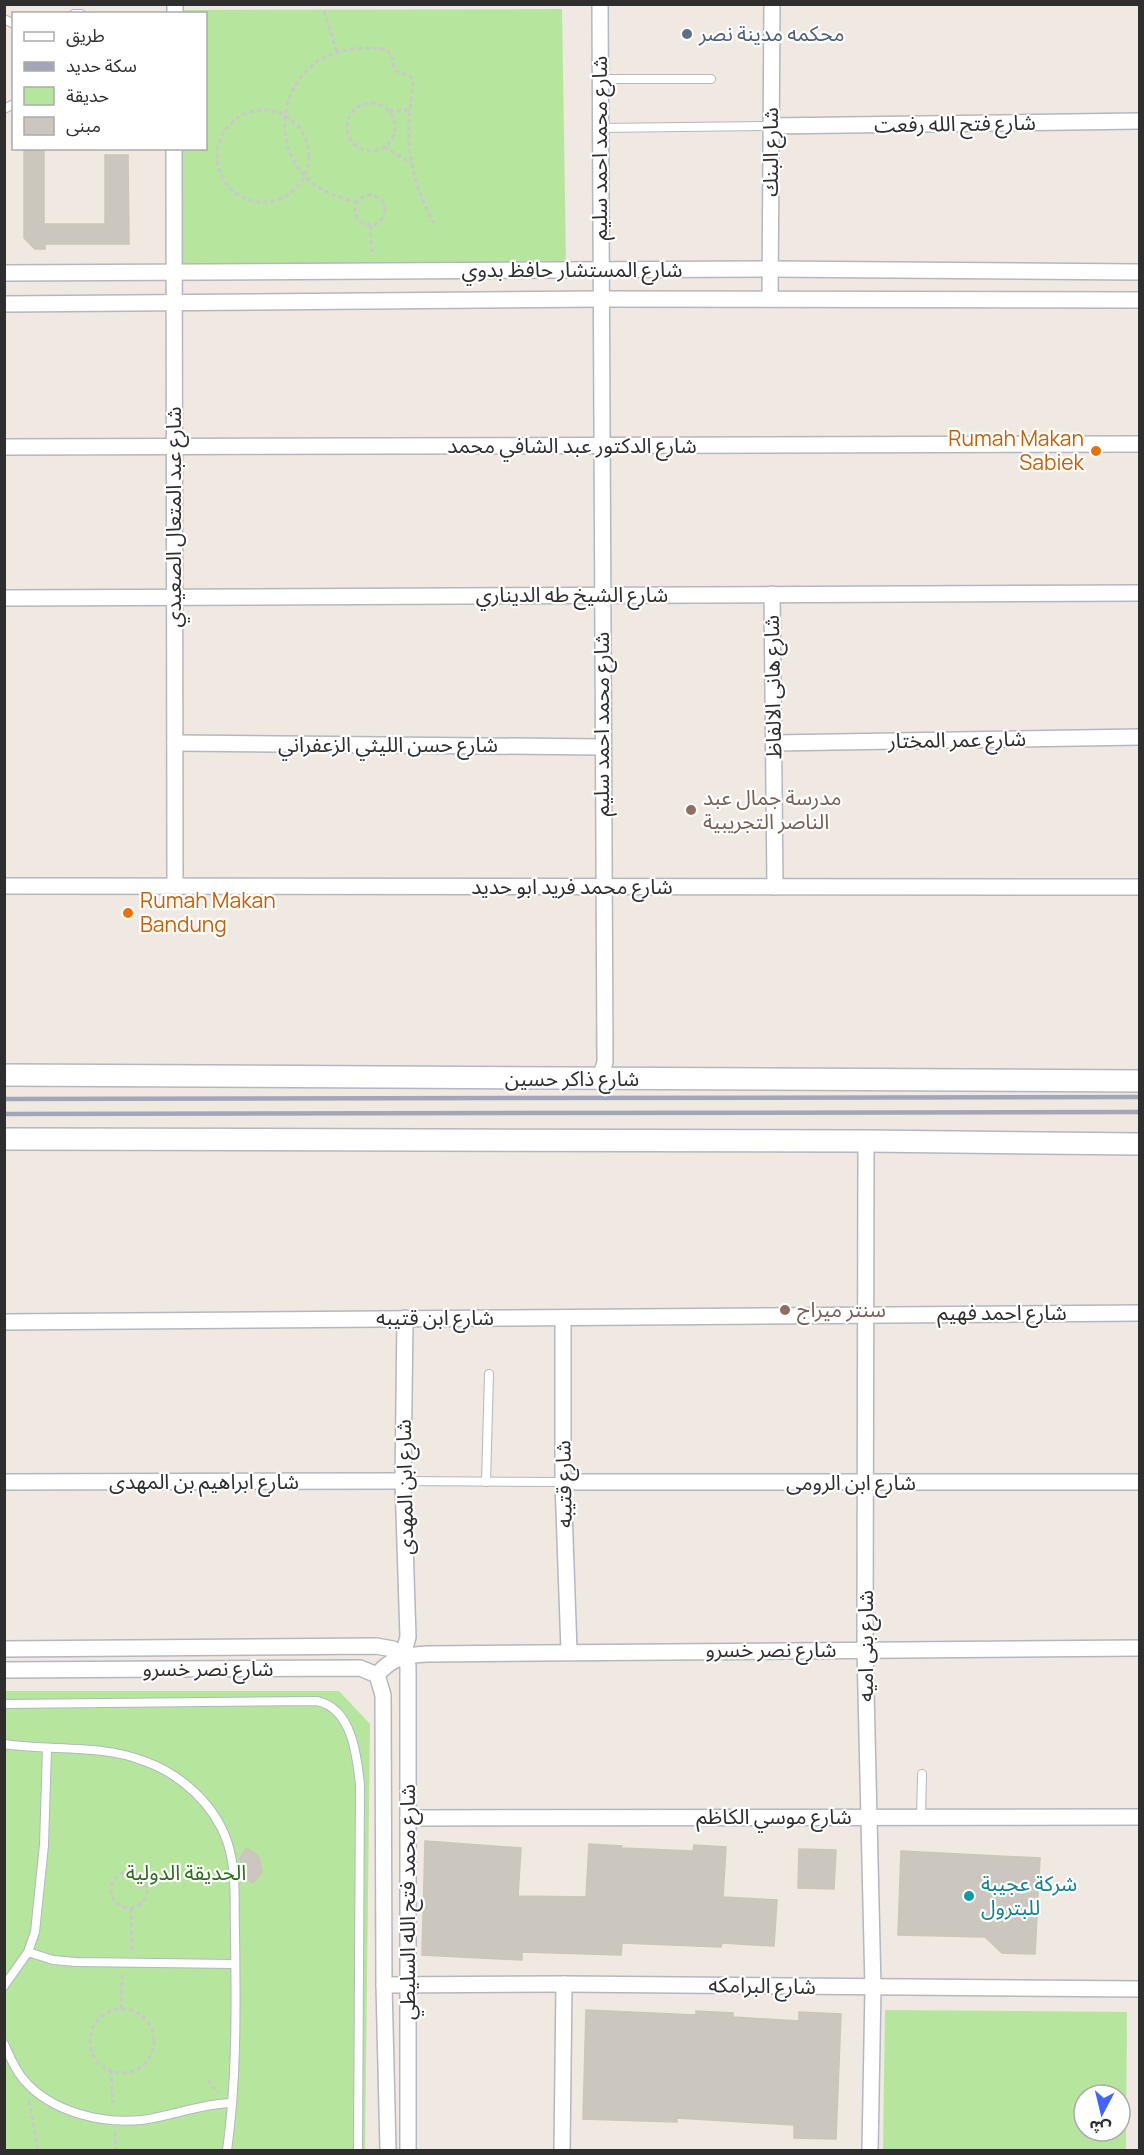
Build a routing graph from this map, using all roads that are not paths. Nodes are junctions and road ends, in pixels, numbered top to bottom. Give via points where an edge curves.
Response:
1 (600, 4) edge
2 (772, 4) edge
3 (600, 79) junction
4 (711, 80) dead end
5 (1140, 121) edge
6 (770, 126) junction
7 (600, 128) junction
8 (174, 150) edge
9 (770, 269) junction
10 (601, 270) junction
11 (1140, 272) edge
12 (4, 273) edge
13 (174, 273) junction
14 (601, 298) junction
15 (770, 299) junction
16 (1140, 300) edge
17 (174, 303) junction
18 (4, 304) edge
19 (1140, 444) edge
20 (601, 446) junction
21 (4, 447) edge
22 (174, 447) junction
23 (1140, 592) edge
24 (772, 594) junction
25 (602, 595) junction
26 (174, 597) junction
27 (4, 598) edge
28 (1140, 737) edge
29 (175, 743) junction
30 (774, 743) junction
31 (602, 747) junction
32 (4, 886) edge
33 (175, 886) junction
34 (602, 887) junction
35 (775, 887) junction
36 (1140, 887) edge
37 (4, 1075) edge
38 (594, 1079) junction
39 (1140, 1081) edge
40 (4, 1139) edge
41 (866, 1141) junction
42 (1140, 1144) edge
43 (1140, 1313) edge
44 (865, 1314) junction
45 (405, 1318) junction
46 (563, 1318) junction
47 (4, 1322) edge
48 (489, 1374) dead end
49 (403, 1481) junction
50 (4, 1482) edge
51 (486, 1482) junction
52 (563, 1482) junction
53 (1140, 1482) edge
54 (866, 1484) junction
55 (408, 1637) junction
56 (362, 1647) junction
57 (4, 1648) edge
58 (1140, 1648) edge
59 (865, 1650) junction
60 (569, 1651) junction
61 (427, 1654) junction
62 (403, 1655) junction
63 (360, 1668) junction
64 (4, 1670) edge
65 (376, 1675) junction
66 (4, 1704) edge
67 (4, 1744) edge
68 (47, 1749) junction
69 (922, 1774) dead end
70 (921, 1816) junction
71 (868, 1817) junction
72 (1140, 1817) edge
73 (408, 1818) junction
74 (28, 1952) junction
75 (236, 1964) junction
76 (564, 1984) junction
77 (384, 1985) junction
78 (408, 1985) junction
79 (4, 1986) edge
80 (873, 1988) junction
81 (1140, 1989) edge
82 (4, 2044) edge
83 (231, 2103) junction
84 (227, 2151) edge
85 (358, 2151) edge
86 (388, 2151) edge
87 (408, 2151) edge
88 (562, 2151) edge
89 (870, 2151) edge

1 - 3 street, شارع محمد احمد سليم
2 - 6 street, شارع البنك
3 - 4 lane
3 - 7 street, شارع محمد احمد سليم
5 - 6 street, شارع فتح الله رفعت
6 - 7 lane
6 - 9 street, شارع البنك
7 - 10 street, شارع محمد احمد سليم
8 - 13 street, شارع عبد المتعال الصعيدي
9 - 10 street, شارع المستشار حافظ بدوي
9 - 11 street, شارع المستشار حافظ بدوي
9 - 15 street, شارع البنك
10 - 13 street, شارع المستشار حافظ بدوي
10 - 14 street, شارع محمد احمد سليم
12 - 13 street, شارع المستشار حافظ بدوي
13 - 17 street, شارع عبد المتعال الصعيدي
14 - 15 street, شارع المستشار حافظ بدوي
14 - 17 street, شارع المستشار حافظ بدوي
14 - 20 street, شارع محمد احمد سليم
15 - 16 street, شارع المستشار حافظ بدوي
17 - 18 street, شارع المستشار حافظ بدوي
17 - 22 street, شارع عبد المتعال الصعيدي
19 - 20 street, شارع الدكتور عبد الشافي محمد
20 - 22 street, شارع الدكتور عبد الشافي محمد
20 - 25 street, شارع محمد احمد سليم
21 - 22 street, شارع الدكتور عبد الشافي محمد
22 - 26 street, شارع عبد المتعال الصعيدي
23 - 24 street, شارع الشيخ طه الديناري
24 - 25 street, شارع الشيخ طه الديناري
24 - 30 street, شارع هانى الالفاظ
25 - 26 street, شارع الشيخ طه الديناري
25 - 31 street, شارع محمد احمد سليم
26 - 27 street, شارع الشيخ طه الديناري
26 - 29 street, شارع عبد المتعال الصعيدي
28 - 30 street, شارع عمر المختار
29 - 31 street, شارع حسن الليثي الزعفراني
29 - 33 street, شارع عبد المتعال الصعيدي
30 - 35 street, شارع هانى الالفاظ
31 - 34 street, شارع محمد احمد سليم
32 - 33 street, شارع محمد فريد ابو حديد
33 - 34 street, شارع محمد فريد ابو حديد
34 - 35 street, شارع محمد فريد ابو حديد
34 - 38 street, شارع محمد احمد سليم via 605,1062
35 - 36 street, شارع محمد فريد ابو حديد
37 - 38 main road, شارع ذاكر حسين
38 - 39 main road, شارع ذاكر حسين
40 - 41 main road
41 - 42 main road
41 - 44 street, شارع بنى اميه
43 - 44 street, شارع احمد فهيم
44 - 46 street, شارع ابن قتيبه
44 - 54 street, شارع بنى اميه
45 - 46 street, شارع ابن قتيبه
45 - 47 street, شارع ابن قتيبه
45 - 49 street, شارع ابن المهدى
46 - 52 street, شارع قتيبه
48 - 51 lane
49 - 50 street, شارع ابراهيم بن المهدى
49 - 51 lane
49 - 55 street, شارع ابن المهدى
51 - 52 lane
52 - 54 street, شارع ابن الرومى
52 - 60 street, شارع قتيبه
53 - 54 street, شارع ابن الرومى
54 - 59 street, شارع بنى اميه
55 - 61 street
55 - 62 street, شارع ابن المهدى
56 - 57 street, شارع نصر خسرو
56 - 62 street, شارع نصر خسرو via 385,1647
56 - 63 street
58 - 59 street, شارع نصر خسرو
59 - 60 street, شارع نصر خسرو
59 - 71 street, شارع بنى اميه
60 - 61 street, شارع نصر خسرو
61 - 62 street, شارع نصر خسرو
62 - 65 street
62 - 73 street, شارع محمد فتح الله السليطي via 408,1666
63 - 64 street, شارع نصر خسرو
63 - 65 street, شارع نصر خسرو
65 - 77 street, شارع محمد فتح الله السليطي via 383,1695
66 - 85 lane via 317,1701 340,1713 355,1753 360,1785
67 - 68 lane
68 - 74 lane via 42,1876 35,1932
68 - 75 lane via 112,1752 144,1760 175,1776 201,1799 220,1827 230,1853
69 - 70 lane
70 - 71 street, شارع موسي الكاظم
70 - 72 street, شارع موسي الكاظم
71 - 73 street, شارع موسي الكاظم
71 - 80 street, شارع بنى اميه
73 - 78 street, شارع محمد فتح الله السليطي
74 - 75 lane via 64,1961
74 - 79 lane
75 - 83 lane
76 - 78 street, شارع البرامكه
76 - 80 street, شارع البرامكه
76 - 88 street
77 - 78 street, شارع البرامكه
77 - 86 street, شارع محمد فتح الله السليطي
78 - 87 street, شارع محمد فتح الله السليطي
80 - 81 street, شارع البرامكه
80 - 89 street, شارع بنى اميه
82 - 83 lane via 25,2082 40,2095 78,2113 114,2120 143,2119
83 - 84 lane

